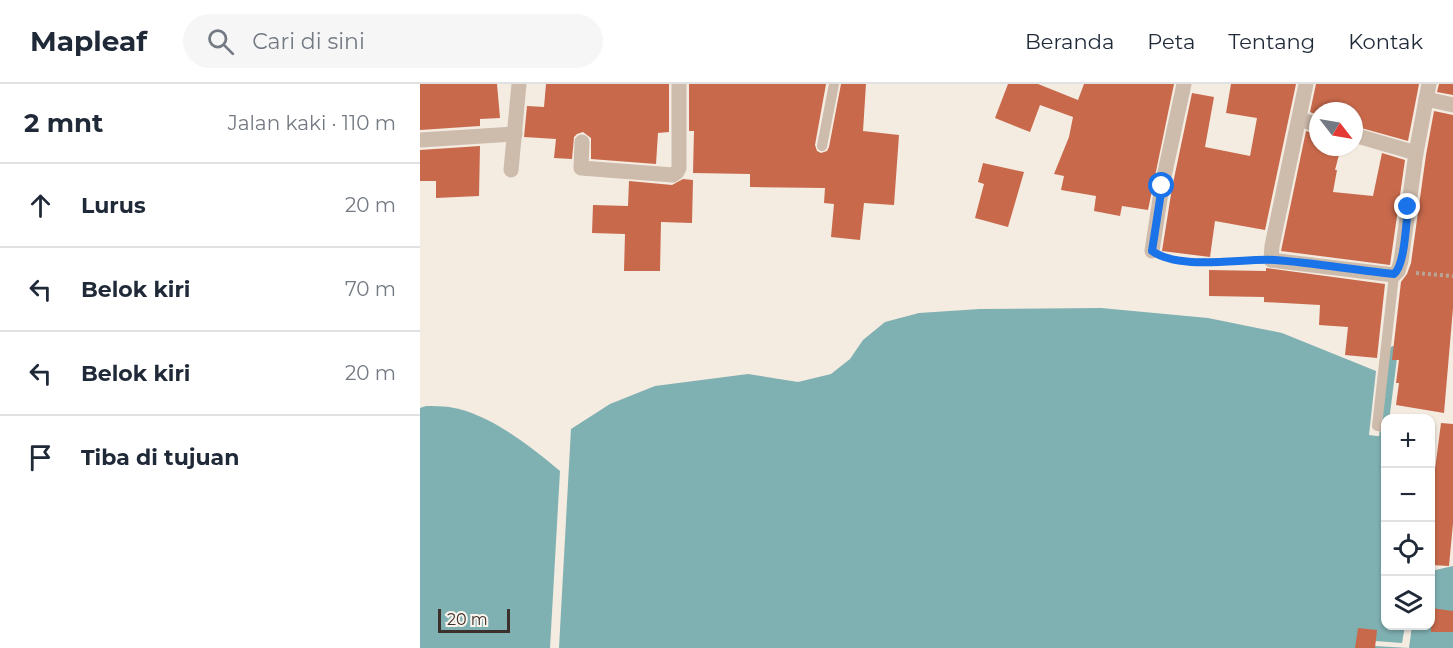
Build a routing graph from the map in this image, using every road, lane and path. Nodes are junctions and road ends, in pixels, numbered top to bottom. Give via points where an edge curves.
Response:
1 (519, 84) edge
2 (679, 84) edge
3 (834, 84) edge
4 (1184, 84) edge
5 (1306, 84) edge
6 (1429, 94) edge
7 (1453, 105) edge
8 (1299, 119) junction
9 (1309, 122) edge
10 (515, 134) junction
11 (1363, 138) edge
12 (420, 140) edge
13 (582, 142) dead end
14 (822, 146) dead end
15 (1416, 153) junction
16 (511, 170) dead end
17 (1152, 251) joint
18 (1271, 260) junction
19 (1410, 272) dead end
20 (1394, 274) junction
21 (1453, 276) edge
22 (1383, 414) edge

1 - 10 street
2 - 13 street via 679,168 673,175 581,168
3 - 14 lane
4 - 17 street
5 - 8 street
6 - 7 street
6 - 15 street
8 - 9 street
8 - 18 street
10 - 12 street
10 - 16 street
11 - 15 street
15 - 20 street via 1401,261
17 - 18 path via 1160,257 1185,260
18 - 20 street
19 - 21 path
20 - 22 lane

